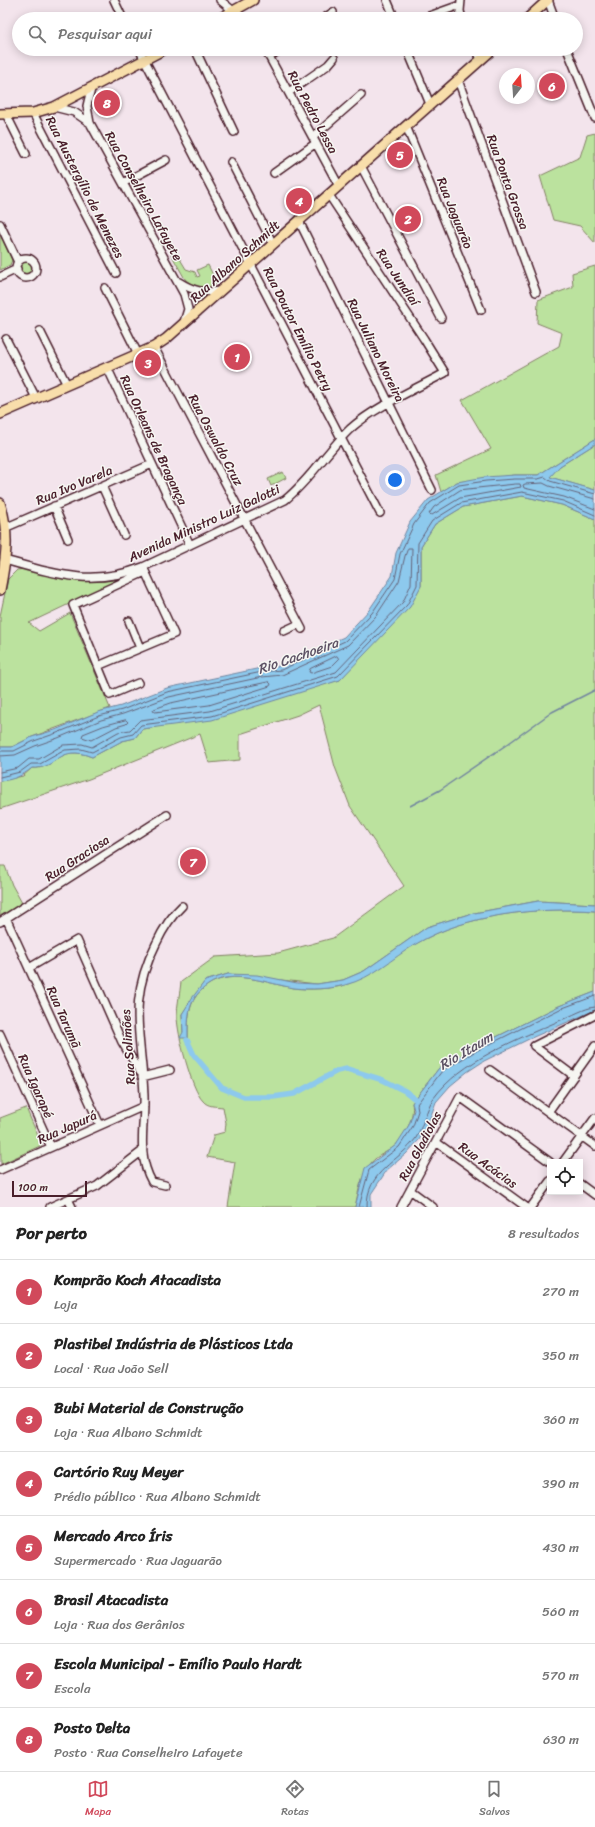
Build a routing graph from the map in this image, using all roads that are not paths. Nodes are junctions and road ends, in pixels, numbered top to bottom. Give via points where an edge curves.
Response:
1 (114, 0) edge
2 (220, 0) edge
3 (253, 0) edge
4 (387, 0) edge
5 (548, 0) edge
6 (461, 2) edge
7 (233, 11) joint
8 (120, 12) edge
9 (392, 12) edge
10 (437, 12) edge
11 (462, 12) edge
12 (535, 12) edge
13 (552, 12) edge
14 (143, 56) edge
15 (152, 56) edge
16 (198, 56) edge
17 (410, 56) edge
18 (480, 56) edge
19 (485, 56) edge
20 (570, 56) edge
21 (269, 57) edge
22 (334, 58) dead end
23 (481, 59) junction
24 (145, 60) junction
25 (458, 80) junction
26 (91, 89) junction
27 (289, 92) junction
28 (361, 95) dead end
29 (430, 104) junction
30 (54, 107) junction
31 (33, 113) junction
32 (3, 114) edge
33 (595, 118) edge
34 (90, 123) junction
35 (406, 126) junction
36 (234, 132) dead end
37 (314, 140) junction
38 (26, 154) dead end
39 (166, 160) dead end
40 (231, 162) dead end
41 (361, 166) junction
42 (274, 173) dead end
43 (123, 183) junction
44 (339, 186) junction
45 (329, 194) junction
46 (299, 221) junction
47 (0, 224) edge
48 (273, 244) junction
49 (251, 264) junction
50 (116, 273) dead end
51 (0, 277) edge
52 (177, 281) junction
53 (105, 288) dead end
54 (220, 291) junction
55 (536, 292) dead end
56 (481, 310) dead end
57 (441, 318) dead end
58 (182, 325) junction
59 (40, 331) dead end
60 (6, 339) dead end
61 (154, 347) junction
62 (138, 354) junction
63 (107, 367) junction
64 (445, 373) joint
65 (67, 385) junction
66 (36, 398) junction
67 (389, 404) junction
68 (1, 410) edge
69 (341, 438) junction
70 (152, 464) junction
71 (102, 486) junction
72 (432, 490) dead end
73 (0, 503) edge
74 (54, 506) junction
75 (380, 513) dead end
76 (244, 520) junction
77 (7, 527) junction
78 (124, 535) dead end
79 (68, 540) dead end
80 (190, 545) junction
81 (5, 560) junction
82 (144, 569) junction
83 (0, 590) edge
84 (128, 621) dead end
85 (284, 631) dead end
86 (140, 648) junction
87 (98, 666) junction
88 (138, 683) dead end
89 (167, 814) dead end
90 (182, 906) dead end
91 (3, 920) edge
92 (29, 968) junction
93 (595, 1015) edge
94 (0, 1034) edge
95 (595, 1046) edge
96 (170, 1070) dead end
97 (490, 1070) dead end
98 (142, 1075) junction
99 (574, 1076) junction
100 (144, 1106) junction
101 (548, 1112) junction
102 (595, 1118) edge
103 (100, 1125) junction
104 (582, 1136) junction
105 (436, 1142) junction
106 (595, 1146) edge
107 (50, 1147) junction
108 (141, 1152) junction
109 (566, 1159) edge
110 (547, 1160) edge
111 (0, 1169) edge
112 (165, 1185) dead end
113 (547, 1185) edge
114 (583, 1186) edge
115 (410, 1190) junction
116 (595, 1195) edge
117 (68, 1199) junction
118 (50, 1207) edge
119 (72, 1207) edge
120 (401, 1207) edge
121 (433, 1207) edge
122 (526, 1207) edge
123 (531, 1207) edge

1 - 8 street
2 - 7 street
3 - 7 main road
4 - 9 street
5 - 12 main road
5 - 13 street
6 - 10 street
6 - 11 street
14 - 24 street, Rua Doutor Emílio Petry
15 - 24 main road
16 - 36 street
17 - 29 street
18 - 23 street
19 - 23 main road, Rua Albano Schmidt
20 - 33 street
21 - 27 street, Rua Pedro Lessa
22 - 27 street
23 - 25 main road, Rua Albano Schmidt
24 - 26 main road
24 - 49 street, Rua Doutor Emílio Petry
25 - 29 main road, Rua Albano Schmidt
25 - 55 street, Rua Ponta Grossa
26 - 30 main road
26 - 34 street, Rua Conselheiro Lafayete via 87,106
27 - 37 street, Rua Pedro Lessa
28 - 37 street
29 - 35 main road, Rua Albano Schmidt
30 - 31 main road
30 - 34 street, Rua Conselheiro Lafayete via 74,112
31 - 32 main road
31 - 50 street, Rua Austergílio de Menezes
32 - 38 street
34 - 43 street, Rua Conselheiro Lafayete
35 - 41 main road, Rua Albano Schmidt
35 - 56 street, Rua Jaguarão
37 - 42 street
37 - 44 street, Rua Pedro Lessa
39 - 43 street
40 - 48 street
41 - 44 main road, Rua Albano Schmidt
41 - 57 street
43 - 52 street, Rua Conselheiro Lafayete
44 - 45 main road, Rua Albano Schmidt
45 - 46 main road, Rua Albano Schmidt
45 - 64 street, Rua Jundiaí
46 - 48 main road, Rua Albano Schmidt
46 - 67 street, Rua Juliano Moreira
47 - 51 street via 18,266
48 - 49 main road, Rua Albano Schmidt
49 - 54 main road, Rua Albano Schmidt
49 - 69 street, Rua Doutor Emílio Petry
52 - 54 street, Rua Conselheiro Lafayete via 200,292
52 - 58 street, Rua Conselheiro Lafayete via 188,303 187,316
53 - 62 street
54 - 58 main road, Rua Albano Schmidt
58 - 61 main road, Rua Albano Schmidt
59 - 65 street
60 - 66 street
61 - 62 main road, Rua Albano Schmidt
61 - 76 street, Rua Oswaldo Cruz
62 - 63 main road, Rua Albano Schmidt
63 - 65 main road, Rua Albano Schmidt
63 - 70 street, Rua Orleans de Bragança
64 - 67 street, Avenida Ministro Luiz Galotti
65 - 66 main road, Rua Albano Schmidt
66 - 68 main road, Rua Albano Schmidt
67 - 69 street, Avenida Ministro Luiz Galotti via 357,423
67 - 72 street, Rua Juliano Moreira
69 - 75 street, Rua Doutor Emílio Petry
69 - 76 street, Avenida Ministro Luiz Galotti via 291,495
70 - 71 street, Rua Ivo Varela
70 - 80 street, Rua Orleans de Bragança
71 - 74 street, Rua Ivo Varela
71 - 78 street
73 - 77 main road
74 - 77 street, Rua Ivo Varela
74 - 79 street
76 - 80 street, Avenida Ministro Luiz Galotti
76 - 85 street, Rua Oswaldo Cruz via 301,627
77 - 81 main road
80 - 82 street, Avenida Ministro Luiz Galotti
81 - 82 street, Avenida Ministro Luiz Galotti via 82,578
81 - 83 main road
82 - 86 street via 174,634
82 - 87 street via 73,605
84 - 86 street
86 - 87 street
87 - 88 street via 110,695
89 - 91 street, Rua Graciosa
90 - 98 street, Rua Solimões via 164,929 149,959 140,988 137,1019
91 - 92 street, Rua Tarumã
92 - 98 street via 77,940 122,1042
92 - 103 street, Rua Tarumã
93 - 99 street via 534,1046
94 - 107 street, Rua Igarapé
95 - 99 street
96 - 98 street
97 - 101 street
98 - 100 street, Rua Solimões
99 - 101 street
100 - 103 street, Rua Japurá
100 - 108 street, Rua Solimões
101 - 104 street
102 - 104 street
103 - 107 street, Rua Japurá
104 - 106 street
104 - 109 street
105 - 110 street, Rua Gladiolas via 460,1097
105 - 115 street, Rua Gladiolas
105 - 122 street, Rua Acácias
107 - 111 street, Rua Japurá
108 - 112 street, Rua Solimões via 152,1182
108 - 117 street via 100,1183
113 - 123 street
114 - 116 street
115 - 120 street, Rua Gladiolas
115 - 121 street
117 - 118 street
117 - 119 street

